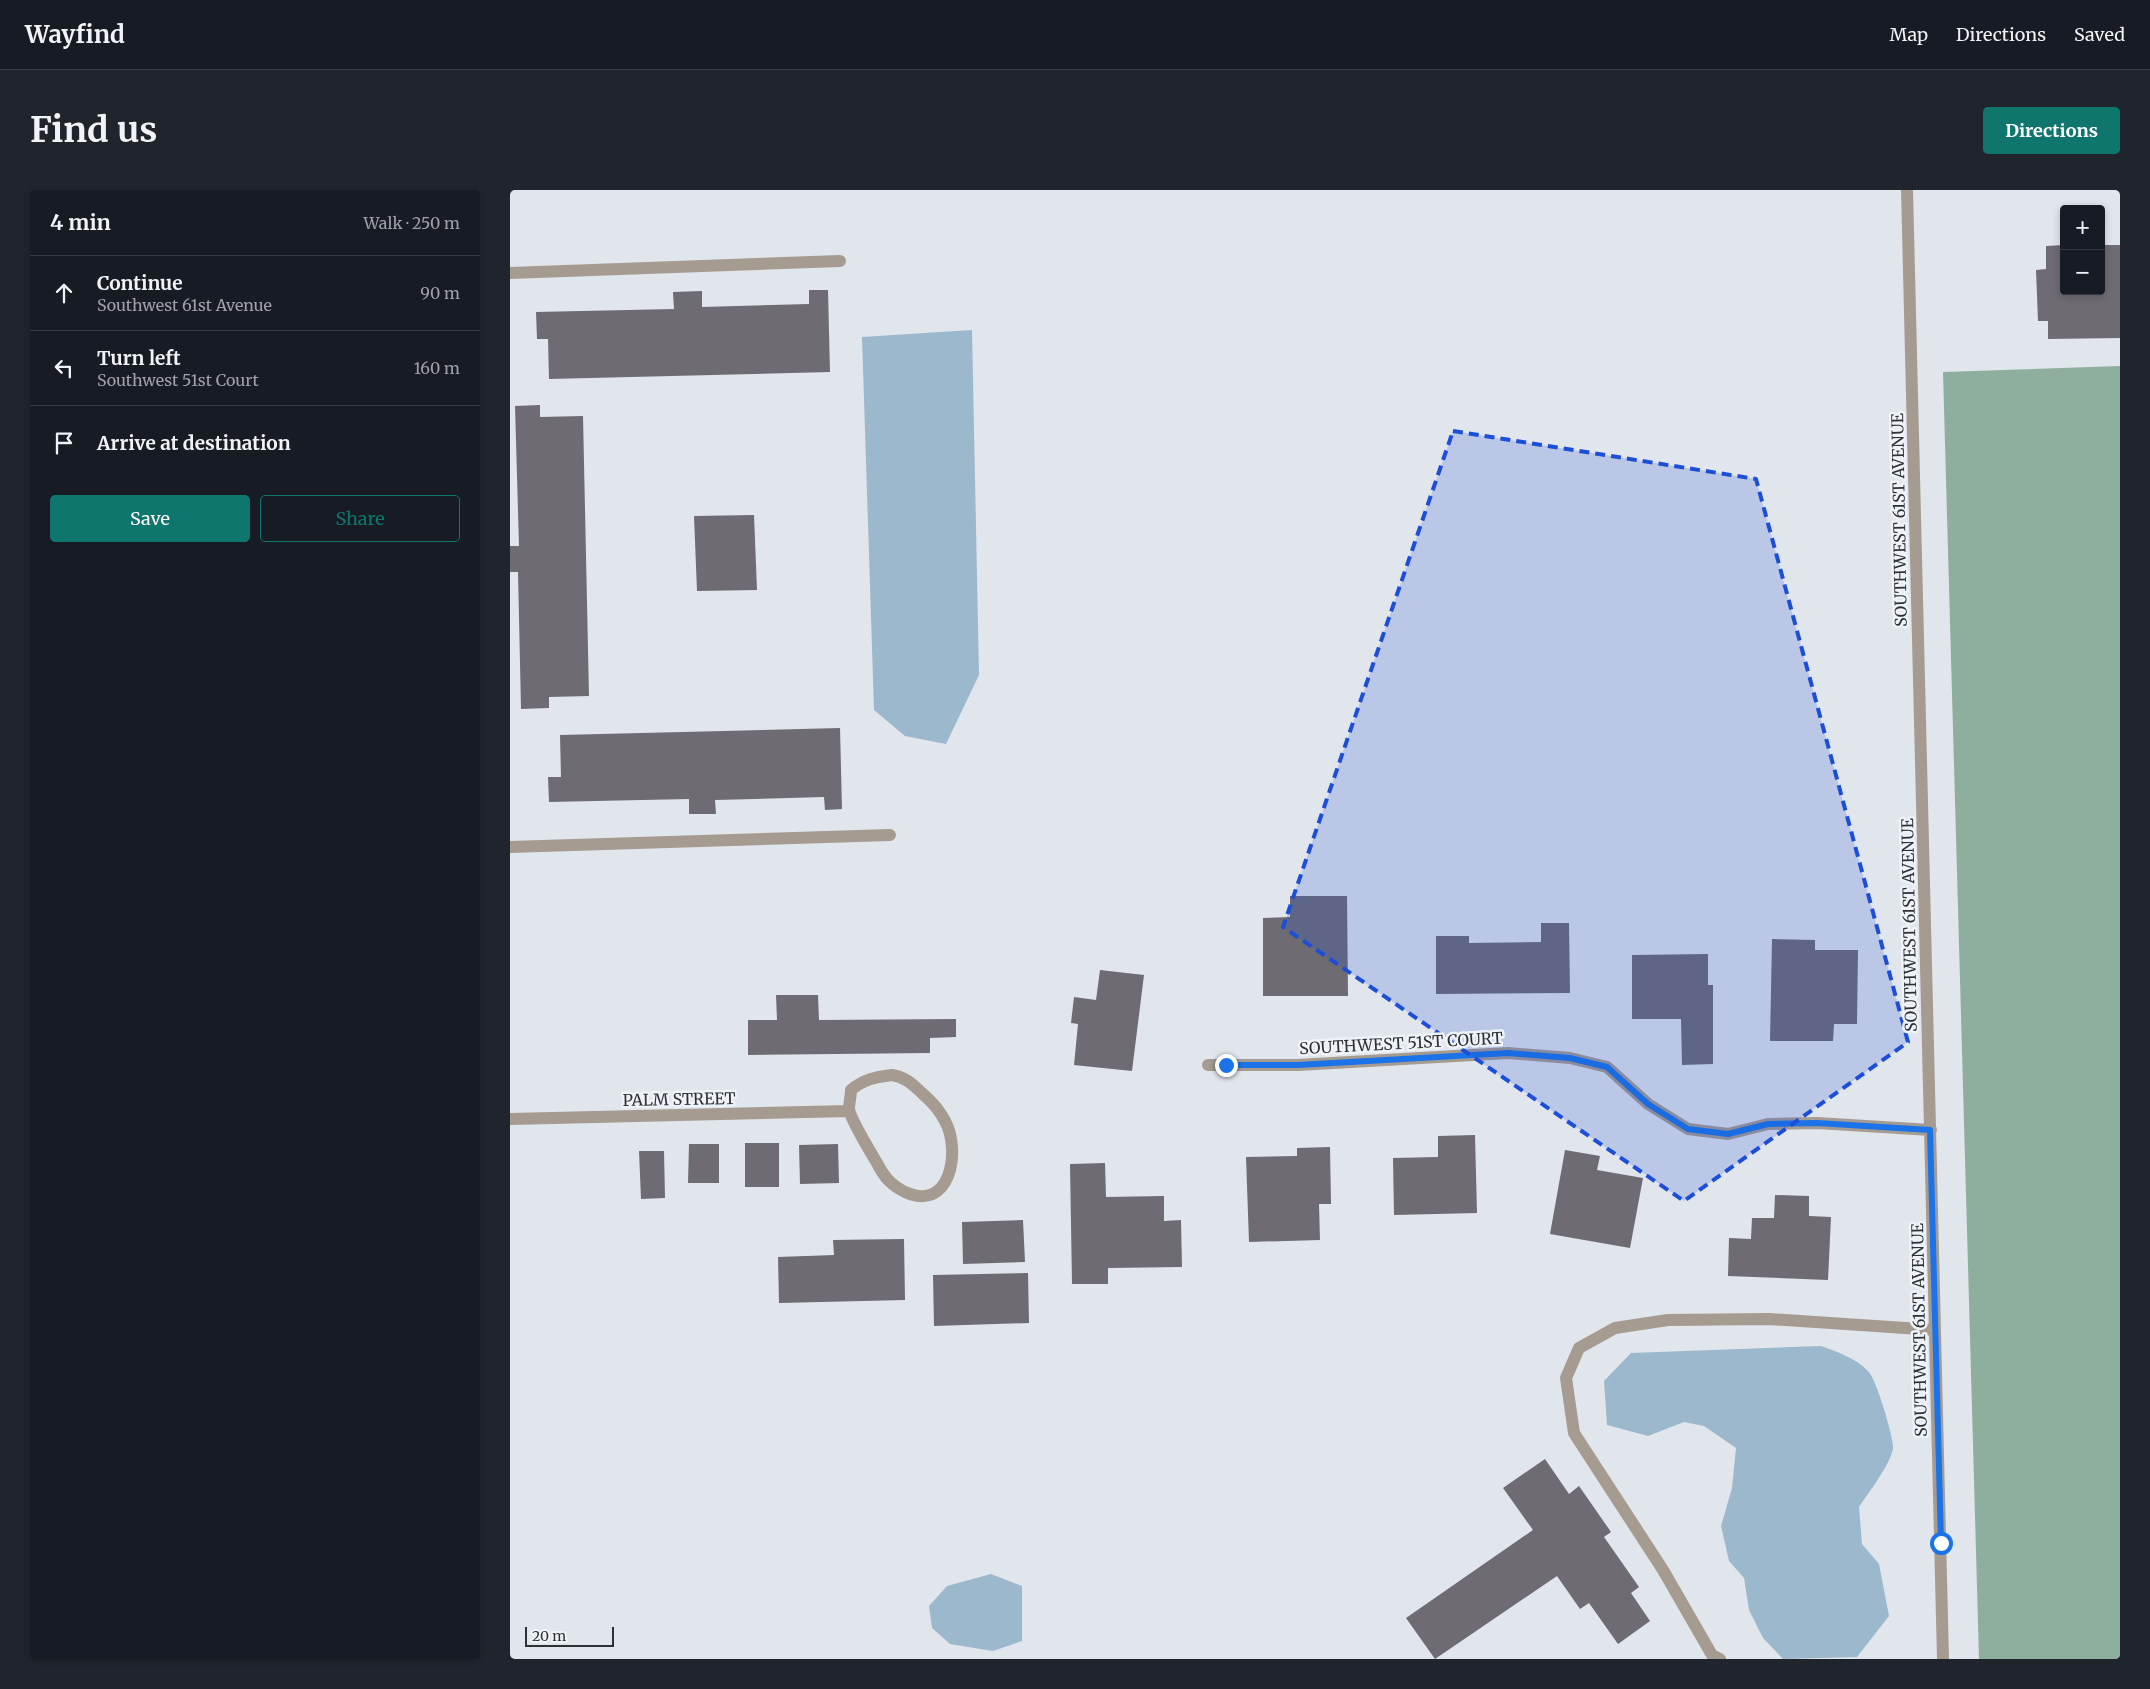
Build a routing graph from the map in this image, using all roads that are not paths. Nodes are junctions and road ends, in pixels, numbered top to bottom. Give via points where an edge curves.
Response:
1 (1907, 190) edge
2 (840, 261) dead end
3 (510, 273) edge
4 (890, 835) dead end
5 (510, 847) edge
6 (1208, 1065) dead end
7 (849, 1111) junction
8 (510, 1119) edge
9 (1930, 1130) junction
10 (1935, 1330) junction
11 (1720, 1659) edge
12 (1943, 1659) edge

1 - 9 street, SOUTHWEST 61ST AVENUE
2 - 3 street
4 - 5 street
6 - 9 street, SOUTHWEST 51ST COURT via 1298,1065 1508,1053 1570,1058 1607,1067 1648,1104 1688,1129 1728,1134 1768,1124 1817,1123
7 - 7 street via 892,1185 923,1197 935,1193 950,1176 946,1121 929,1099 904,1077 876,1077 861,1082 851,1090
7 - 8 street, PALM STREET
9 - 10 street, SOUTHWEST 61ST AVENUE
10 - 11 street via 1769,1319 1668,1320 1615,1328 1579,1348 1566,1378 1574,1433 1712,1654
10 - 12 street, SOUTHWEST 61ST AVENUE

